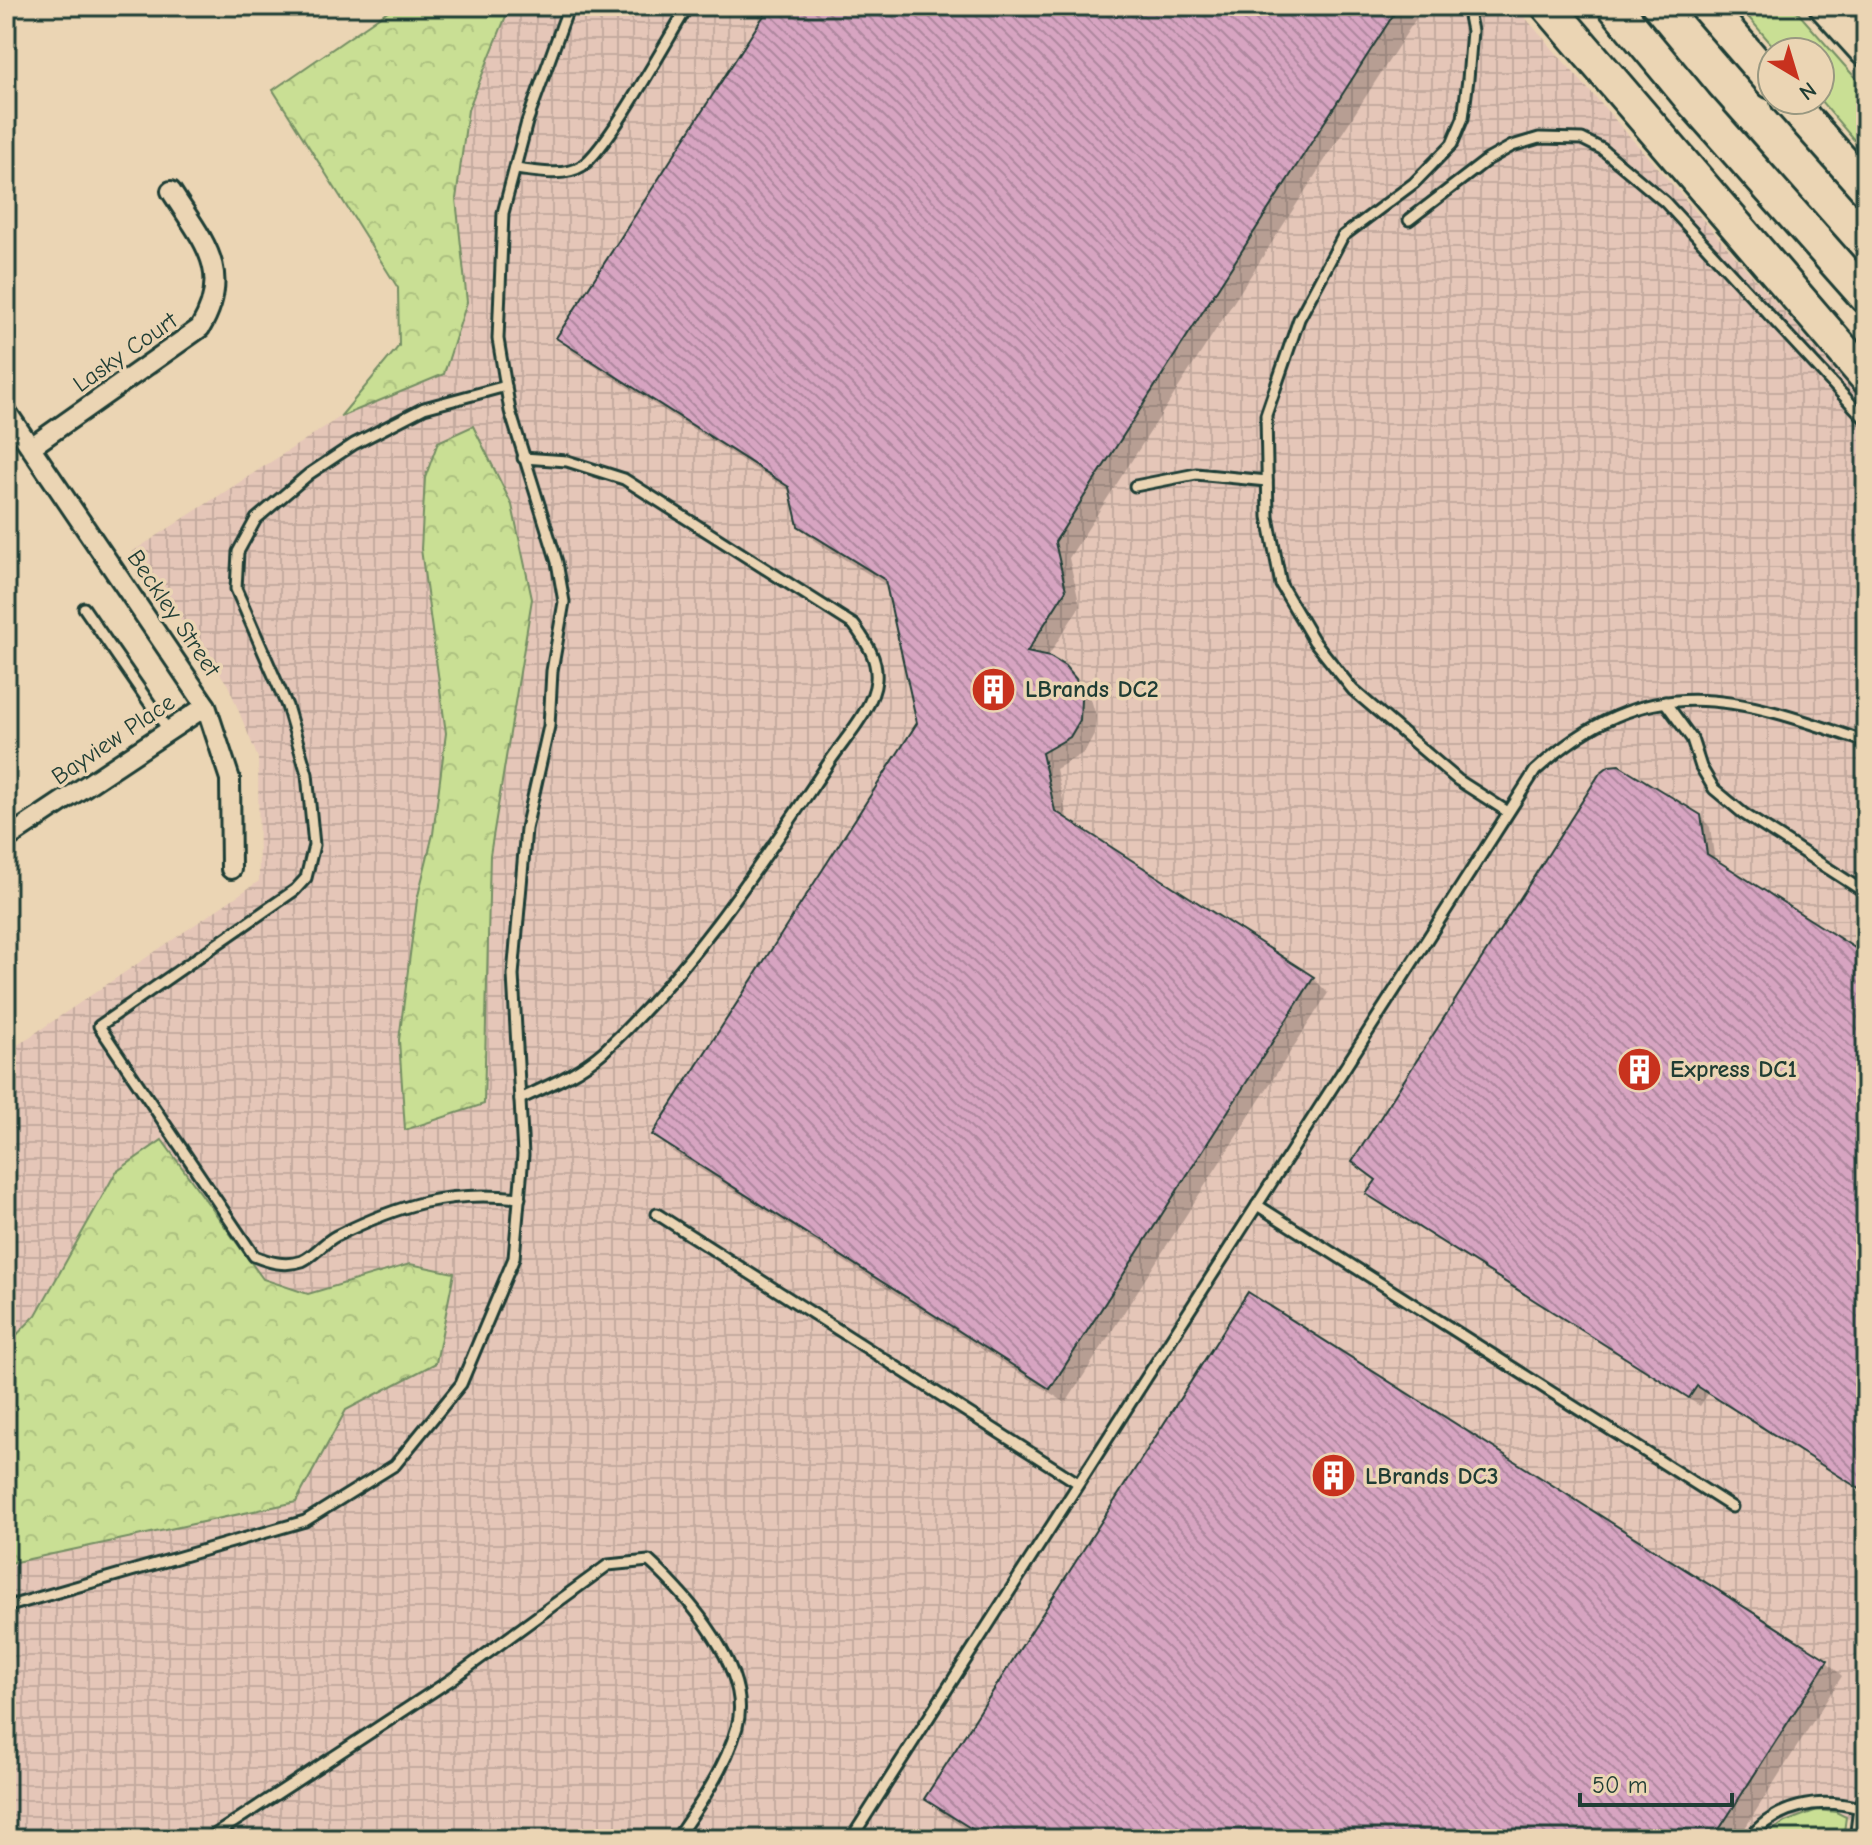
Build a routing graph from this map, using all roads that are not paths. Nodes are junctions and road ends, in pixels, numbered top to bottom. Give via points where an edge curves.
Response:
1 (569, 6) edge
2 (688, 6) edge
3 (1467, 6) edge
4 (1548, 6) edge
5 (1614, 6) edge
6 (1706, 6) edge
7 (1826, 6) edge
8 (1866, 50) edge
9 (1756, 64) edge
10 (1802, 116) edge
11 (515, 169) junction
12 (1866, 188) edge
13 (171, 191) dead end
14 (1409, 220) dead end
15 (1866, 297) edge
16 (1866, 377) edge
17 (506, 386) junction
18 (6, 411) edge
19 (1866, 420) edge
20 (31, 447) junction
21 (523, 458) junction
22 (1267, 481) junction
23 (1135, 486) dead end
24 (84, 608) dead end
25 (1665, 702) junction
26 (206, 706) junction
27 (168, 730) junction
28 (1866, 742) edge
29 (1508, 812) junction
30 (7, 835) edge
31 (231, 869) dead end
32 (1866, 893) edge
33 (520, 1099) junction
34 (520, 1198) junction
35 (1257, 1205) junction
36 (657, 1214) dead end
37 (1078, 1483) junction
38 (1732, 1507) dead end
39 (6, 1607) edge
40 (1866, 1788) edge
41 (1859, 1808) junction
42 (208, 1839) edge
43 (676, 1839) edge
44 (851, 1839) edge
45 (1749, 1839) edge
46 (1855, 1839) edge

1 - 11 lane
2 - 11 lane via 601,146 581,166 558,173
3 - 22 lane via 1472,31 1465,105 1452,144 1414,183 1343,236 1299,319 1266,415
4 - 16 highway
5 - 15 highway
6 - 9 highway
7 - 8 highway
10 - 12 highway
11 - 17 lane via 503,213 498,323
13 - 20 street, Lasky Court via 210,253 217,281 213,306 200,328
14 - 19 lane via 1512,146 1539,138 1582,139 1602,149 1665,202
17 - 21 lane
17 - 34 lane via 424,408 354,444 256,519 238,552 236,589 287,706 307,774 314,845 306,878 99,1026 254,1256 275,1264 302,1261 331,1238 372,1219 438,1198 475,1193
18 - 20 street, Beckley Street
20 - 26 street, Beckley Street
21 - 33 lane via 557,562 564,602 549,726 526,829 513,975
21 - 33 lane via 567,461 635,486 854,625 872,651 876,681 866,706 757,870 692,957 603,1051 569,1077
22 - 23 lane via 1196,474
22 - 29 lane via 1281,585 1314,641 1353,690 1458,780
24 - 27 lane
25 - 28 lane via 1684,697 1772,709
25 - 29 lane via 1617,713 1564,744 1535,771
25 - 32 lane via 1692,739 1714,789
26 - 27 street, Bayview Place
26 - 31 street, Beckley Street via 230,779
27 - 30 street, Bayview Place
29 - 35 lane
33 - 34 lane
34 - 39 lane via 514,1258 461,1384 395,1465 305,1521
35 - 37 lane
35 - 38 lane
36 - 37 lane
37 - 44 lane
40 - 41 lane
41 - 45 lane via 1836,1801 1808,1803 1779,1814
41 - 46 lane
42 - 43 lane via 452,1679 608,1565 649,1561 682,1592 735,1673 738,1725 703,1801

